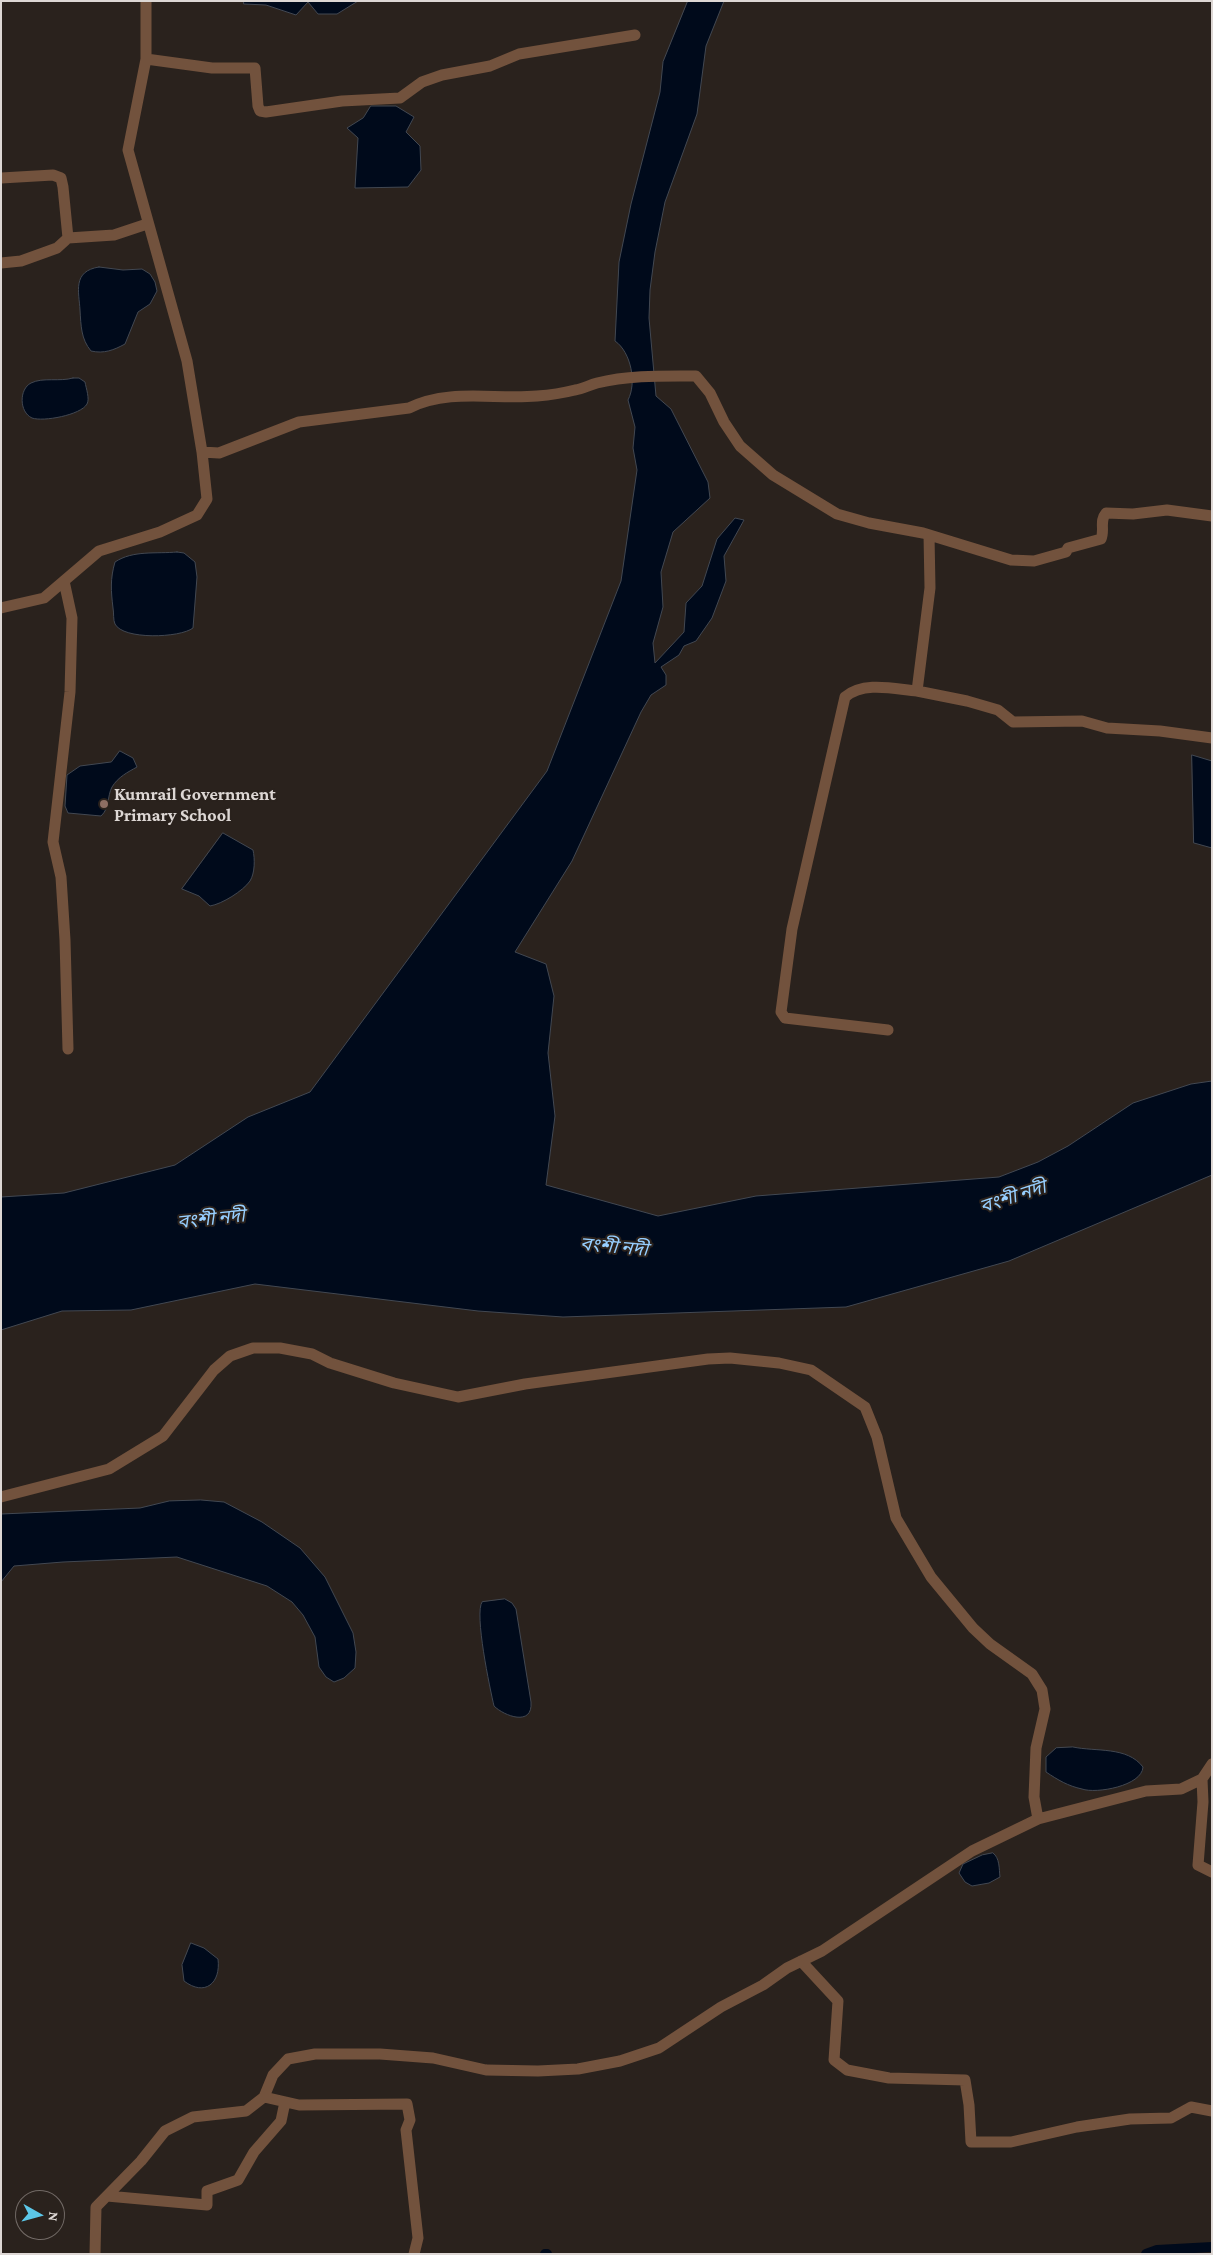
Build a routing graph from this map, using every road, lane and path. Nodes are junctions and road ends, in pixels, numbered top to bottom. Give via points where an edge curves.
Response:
1 (146, 1) edge
2 (635, 36) dead end
3 (146, 59) junction
4 (1, 178) edge
5 (147, 224) junction
6 (68, 238) junction
7 (1, 263) edge
8 (202, 452) junction
9 (1212, 516) edge
10 (929, 535) junction
11 (64, 581) junction
12 (1, 608) edge
13 (917, 691) junction
14 (1212, 738) edge
15 (888, 1030) dead end
16 (68, 1049) dead end
17 (1, 1497) edge
18 (1212, 1764) edge
19 (1202, 1779) junction
20 (1038, 1819) junction
21 (1212, 1872) edge
22 (801, 1961) junction
23 (264, 2097) junction
24 (285, 2102) junction
25 (1212, 2111) edge
26 (107, 2196) junction
27 (95, 2254) edge
28 (414, 2254) edge

1 - 3 street
2 - 3 street via 519,54 490,66 435,77 400,98 342,101 266,112 260,111 258,106 255,68 212,68
3 - 5 street via 128,150
4 - 6 street via 53,175 61,178
5 - 6 street via 114,235
5 - 8 street via 187,361
6 - 7 street via 57,248
8 - 10 street via 219,453 299,422 409,408 420,402 452,397 535,396 615,380 696,376 710,393 740,446 773,475 837,514
8 - 11 street via 207,499 197,515 160,532 99,551
9 - 10 street via 1168,510 1106,513 1102,519 1102,539 1034,561 1011,560
10 - 13 street via 930,588
11 - 12 street via 44,598
11 - 16 street via 72,618 70,692 53,842 61,877
13 - 14 street via 998,710 1012,722 1082,721 1106,728 1160,730
13 - 15 street via 868,687 854,690 845,697 792,929 781,1012 785,1018
17 - 20 street via 110,1469 164,1436 214,1370 230,1356 253,1348 280,1348 312,1354 394,1384 458,1397 525,1384 708,1359 779,1363 811,1370 865,1407 876,1436 896,1518 930,1577 973,1628 1032,1674 1042,1690 1045,1709 1036,1748 1034,1797
18 - 19 street
19 - 20 street via 1181,1789 1146,1792
19 - 21 street via 1198,1865
20 - 22 street via 972,1851
22 - 23 street via 763,1985 720,2006 659,2048 620,2061 578,2069 486,2070 433,2058 315,2054 288,2059 273,2075
22 - 25 street via 838,2001 834,2060 847,2070 889,2078 965,2080 971,2142 1011,2142 1130,2119 1171,2118 1192,2107
23 - 24 street
23 - 26 street via 246,2112 193,2117 165,2131
24 - 26 street via 281,2121 254,2152 238,2180 207,2191 206,2205
24 - 28 street via 299,2105 407,2104 410,2120 406,2130 418,2238
26 - 27 street via 96,2208

